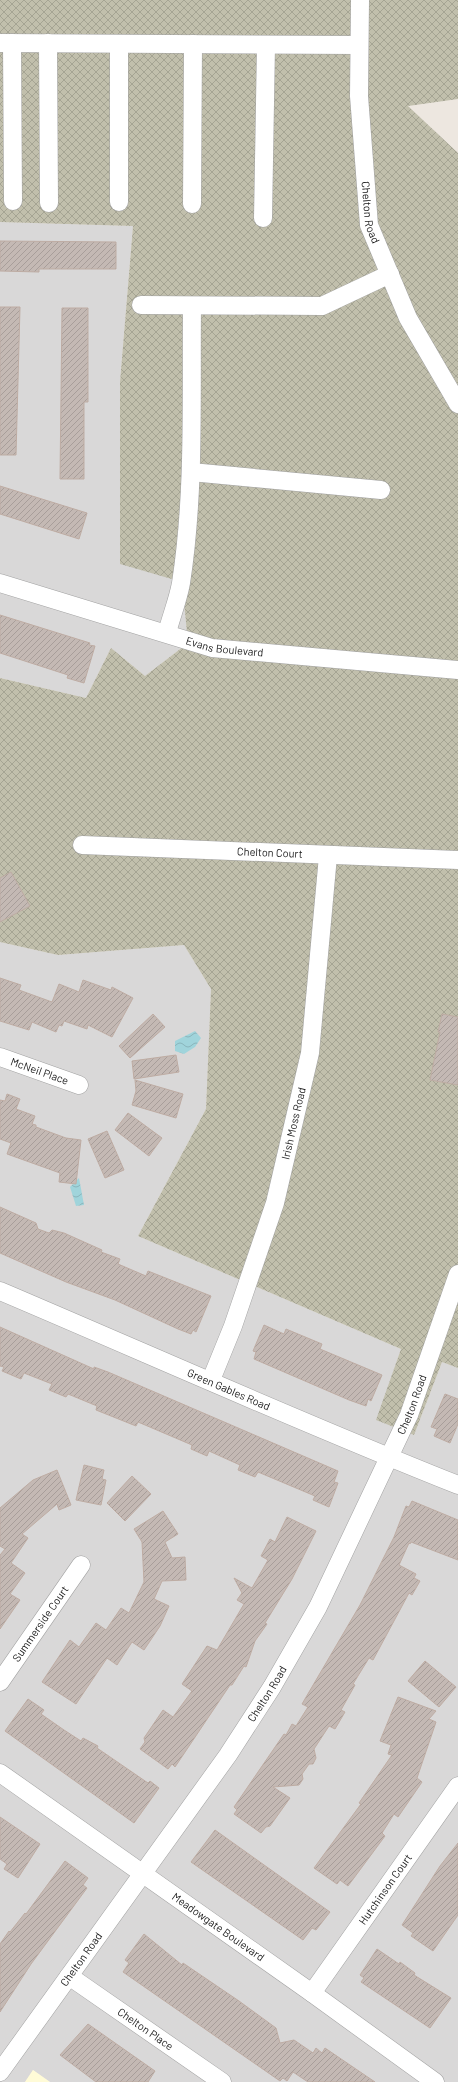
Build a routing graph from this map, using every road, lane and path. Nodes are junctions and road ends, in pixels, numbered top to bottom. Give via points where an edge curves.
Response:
1 (360, 0) edge
2 (6, 43) edge
3 (48, 43) junction
4 (119, 44) junction
5 (193, 44) junction
6 (266, 45) junction
7 (359, 45) junction
8 (13, 201) dead end
9 (118, 202) dead end
10 (49, 203) dead end
11 (192, 204) dead end
12 (263, 218) dead end
13 (390, 274) junction
14 (141, 305) dead end
15 (192, 306) junction
16 (458, 404) edge
17 (191, 472) junction
18 (381, 490) dead end
19 (0, 583) edge
20 (167, 633) junction
21 (458, 670) edge
22 (82, 845) dead end
23 (328, 856) junction
24 (458, 860) edge
25 (0, 1057) edge
26 (79, 1085) dead end
27 (458, 1275) edge
28 (0, 1291) edge
29 (211, 1380) junction
30 (387, 1458) junction
31 (458, 1485) edge
32 (81, 1565) dead end
33 (0, 1682) edge
34 (0, 1773) edge
35 (458, 1786) edge
36 (142, 1874) junction
37 (69, 1976) junction
38 (312, 1993) junction
39 (0, 2072) edge
40 (222, 2082) edge
41 (435, 2082) edge

1 - 7 street, Chelton Road
2 - 3 street
2 - 8 street
3 - 4 street
3 - 10 street
4 - 5 street
4 - 9 street
5 - 6 street
5 - 11 street
6 - 7 street
6 - 12 street
7 - 13 street, Chelton Road via 358,96 369,225
13 - 15 street via 322,306
13 - 16 street, Chelton Road via 408,318
14 - 15 street
15 - 17 street
17 - 18 street
17 - 20 street via 180,585
19 - 20 street, Evans Boulevard
20 - 21 street, Evans Boulevard via 212,648
22 - 23 street, Chelton Court
23 - 24 street, Chelton Court
23 - 29 street, Irish Moss Road via 310,1053 275,1203
25 - 26 street, McNeil Place
27 - 30 street, Chelton Road via 409,1415
28 - 29 street, Green Gables Road
29 - 30 street, Green Gables Road
30 - 31 street, Green Gables Road
30 - 36 street, Chelton Road via 318,1607 272,1687 228,1755
32 - 33 street, Summerside Court
34 - 36 street, Meadowgate Boulevard
35 - 38 street, Hutchinson Court
36 - 37 street, Chelton Road
36 - 38 street, Meadowgate Boulevard
37 - 39 street, Chelton Road
37 - 40 street, Chelton Place
38 - 41 street, Meadowgate Boulevard

